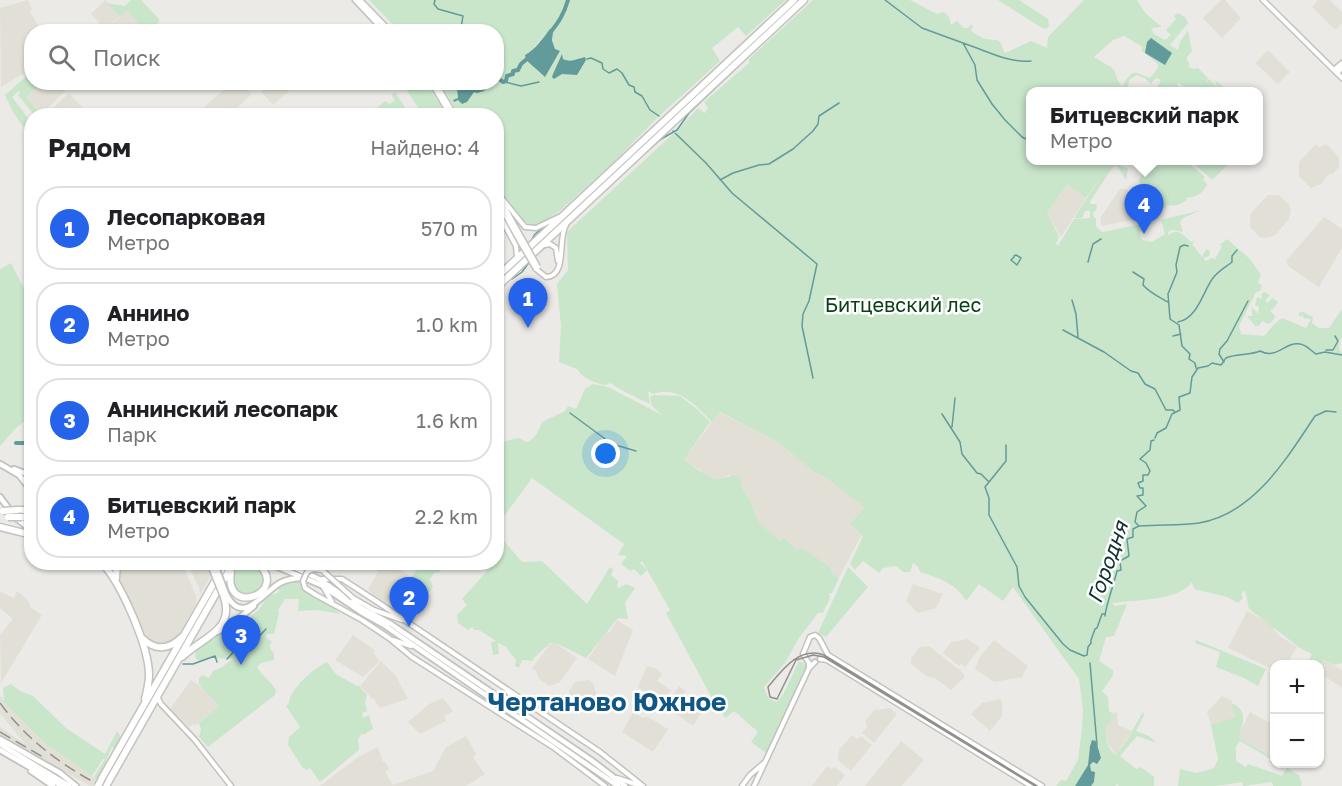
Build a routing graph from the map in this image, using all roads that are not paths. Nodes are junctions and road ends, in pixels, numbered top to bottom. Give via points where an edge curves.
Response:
1 (355, 0) edge
2 (360, 0) edge
3 (794, 0) edge
4 (804, 0) edge
5 (1263, 0) edge
6 (378, 24) edge
7 (383, 24) edge
8 (1342, 63) edge
9 (1342, 68) edge
10 (1336, 72) junction
11 (1342, 78) edge
12 (438, 90) edge
13 (448, 108) edge
14 (633, 155) junction
15 (504, 202) edge
16 (504, 207) edge
17 (573, 212) junction
18 (504, 214) edge
19 (504, 215) edge
20 (507, 219) junction
21 (504, 224) edge
22 (523, 244) junction
23 (537, 250) junction
24 (514, 262) junction
25 (537, 268) junction
26 (504, 271) edge
27 (504, 281) edge
28 (1, 464) edge
29 (24, 473) edge
30 (24, 481) edge
31 (0, 497) edge
32 (24, 510) edge
33 (1, 513) edge
34 (24, 517) edge
35 (24, 525) edge
36 (0, 527) edge
37 (24, 532) edge
38 (108, 570) edge
39 (116, 570) edge
40 (215, 570) edge
41 (221, 570) edge
42 (229, 570) edge
43 (231, 570) edge
44 (264, 570) edge
45 (288, 570) edge
46 (300, 570) edge
47 (313, 570) edge
48 (322, 570) edge
49 (309, 577) junction
50 (319, 579) junction
51 (117, 582) junction
52 (321, 585) junction
53 (225, 595) junction
54 (262, 599) junction
55 (332, 603) junction
56 (408, 622) junction
57 (191, 624) junction
58 (217, 632) junction
59 (140, 636) junction
60 (389, 639) junction
61 (423, 651) junction
62 (825, 651) junction
63 (805, 659) junction
64 (820, 659) junction
65 (815, 662) junction
66 (808, 668) junction
67 (173, 669) junction
68 (505, 687) junction
69 (160, 692) junction
70 (500, 703) junction
71 (163, 706) junction
72 (911, 709) junction
73 (148, 712) junction
74 (524, 714) junction
75 (138, 716) junction
76 (513, 722) junction
77 (0, 739) edge
78 (0, 744) edge
79 (0, 750) edge
80 (764, 763) junction
81 (22, 764) junction
82 (580, 766) junction
83 (759, 775) junction
84 (612, 776) junction
85 (106, 782) edge
86 (616, 784) edge
87 (744, 784) edge
88 (53, 786) edge
89 (62, 786) edge
90 (69, 786) edge
91 (76, 786) edge
92 (98, 786) edge
93 (231, 786) edge
94 (605, 786) edge
95 (625, 786) edge
96 (642, 786) edge
97 (754, 786) edge
98 (1031, 786) edge
99 (1042, 786) edge

1 - 6 main road
2 - 7 main road
3 - 14 highway
4 - 14 highway
5 - 10 main road
8 - 10 main road
9 - 10 main road
10 - 11 main road
12 - 13 main road
14 - 17 highway
15 - 17 main road via 527,227 538,227
16 - 22 main road
17 - 23 highway
17 - 24 highway
17 - 25 main road via 562,231 557,272 546,277
18 - 20 main road
19 - 20 main road
20 - 22 main road
21 - 24 main road via 516,246
22 - 25 main road, bridge
23 - 25 main road via 554,245 558,257 556,270 551,274
23 - 27 highway
24 - 26 highway
28 - 29 main road
28 - 30 main road
31 - 35 main road
32 - 33 highway, bridge
33 - 34 highway, bridge
36 - 37 highway
38 - 51 highway
39 - 51 highway
40 - 53 highway, bridge
41 - 57 highway
42 - 67 highway
43 - 44 highway via 236,594 248,598 259,594 266,583
45 - 49 main road
46 - 49 main road
47 - 55 main road, bridge via 307,572 305,588
48 - 56 main road, bridge via 354,598
49 - 50 main road
49 - 52 main road
49 - 54 main road via 284,582
50 - 56 main road via 342,579
50 - 74 main road
51 - 59 highway
52 - 55 main road
52 - 61 main road
53 - 54 main road via 239,608
53 - 58 highway via 226,617
54 - 58 main road
55 - 60 main road
56 - 68 main road
57 - 59 highway via 168,646 151,646
57 - 75 highway
58 - 67 highway via 193,647
59 - 75 highway via 149,675
60 - 61 main road
60 - 76 main road
61 - 70 main road
62 - 63 main road via 818,636 811,635 803,654
62 - 64 main road
62 - 72 main road
63 - 65 main road
63 - 66 main road
64 - 65 main road
64 - 72 main road
65 - 66 main road
66 - 80 main road
67 - 69 highway
68 - 74 main road
68 - 96 main road via 612,760
69 - 71 main road via 158,700
69 - 73 highway
70 - 76 main road
70 - 86 main road
71 - 73 main road via 155,705
71 - 93 main road
72 - 98 main road
72 - 99 main road
73 - 85 highway
74 - 84 main road
75 - 85 highway
76 - 82 main road
77 - 91 main road
78 - 90 main road
79 - 81 main road
80 - 83 main road
80 - 87 main road
81 - 88 main road
81 - 89 main road
82 - 86 main road
82 - 94 main road
83 - 87 main road
83 - 97 main road
84 - 95 main road
84 - 96 main road
85 - 92 highway, bridge

